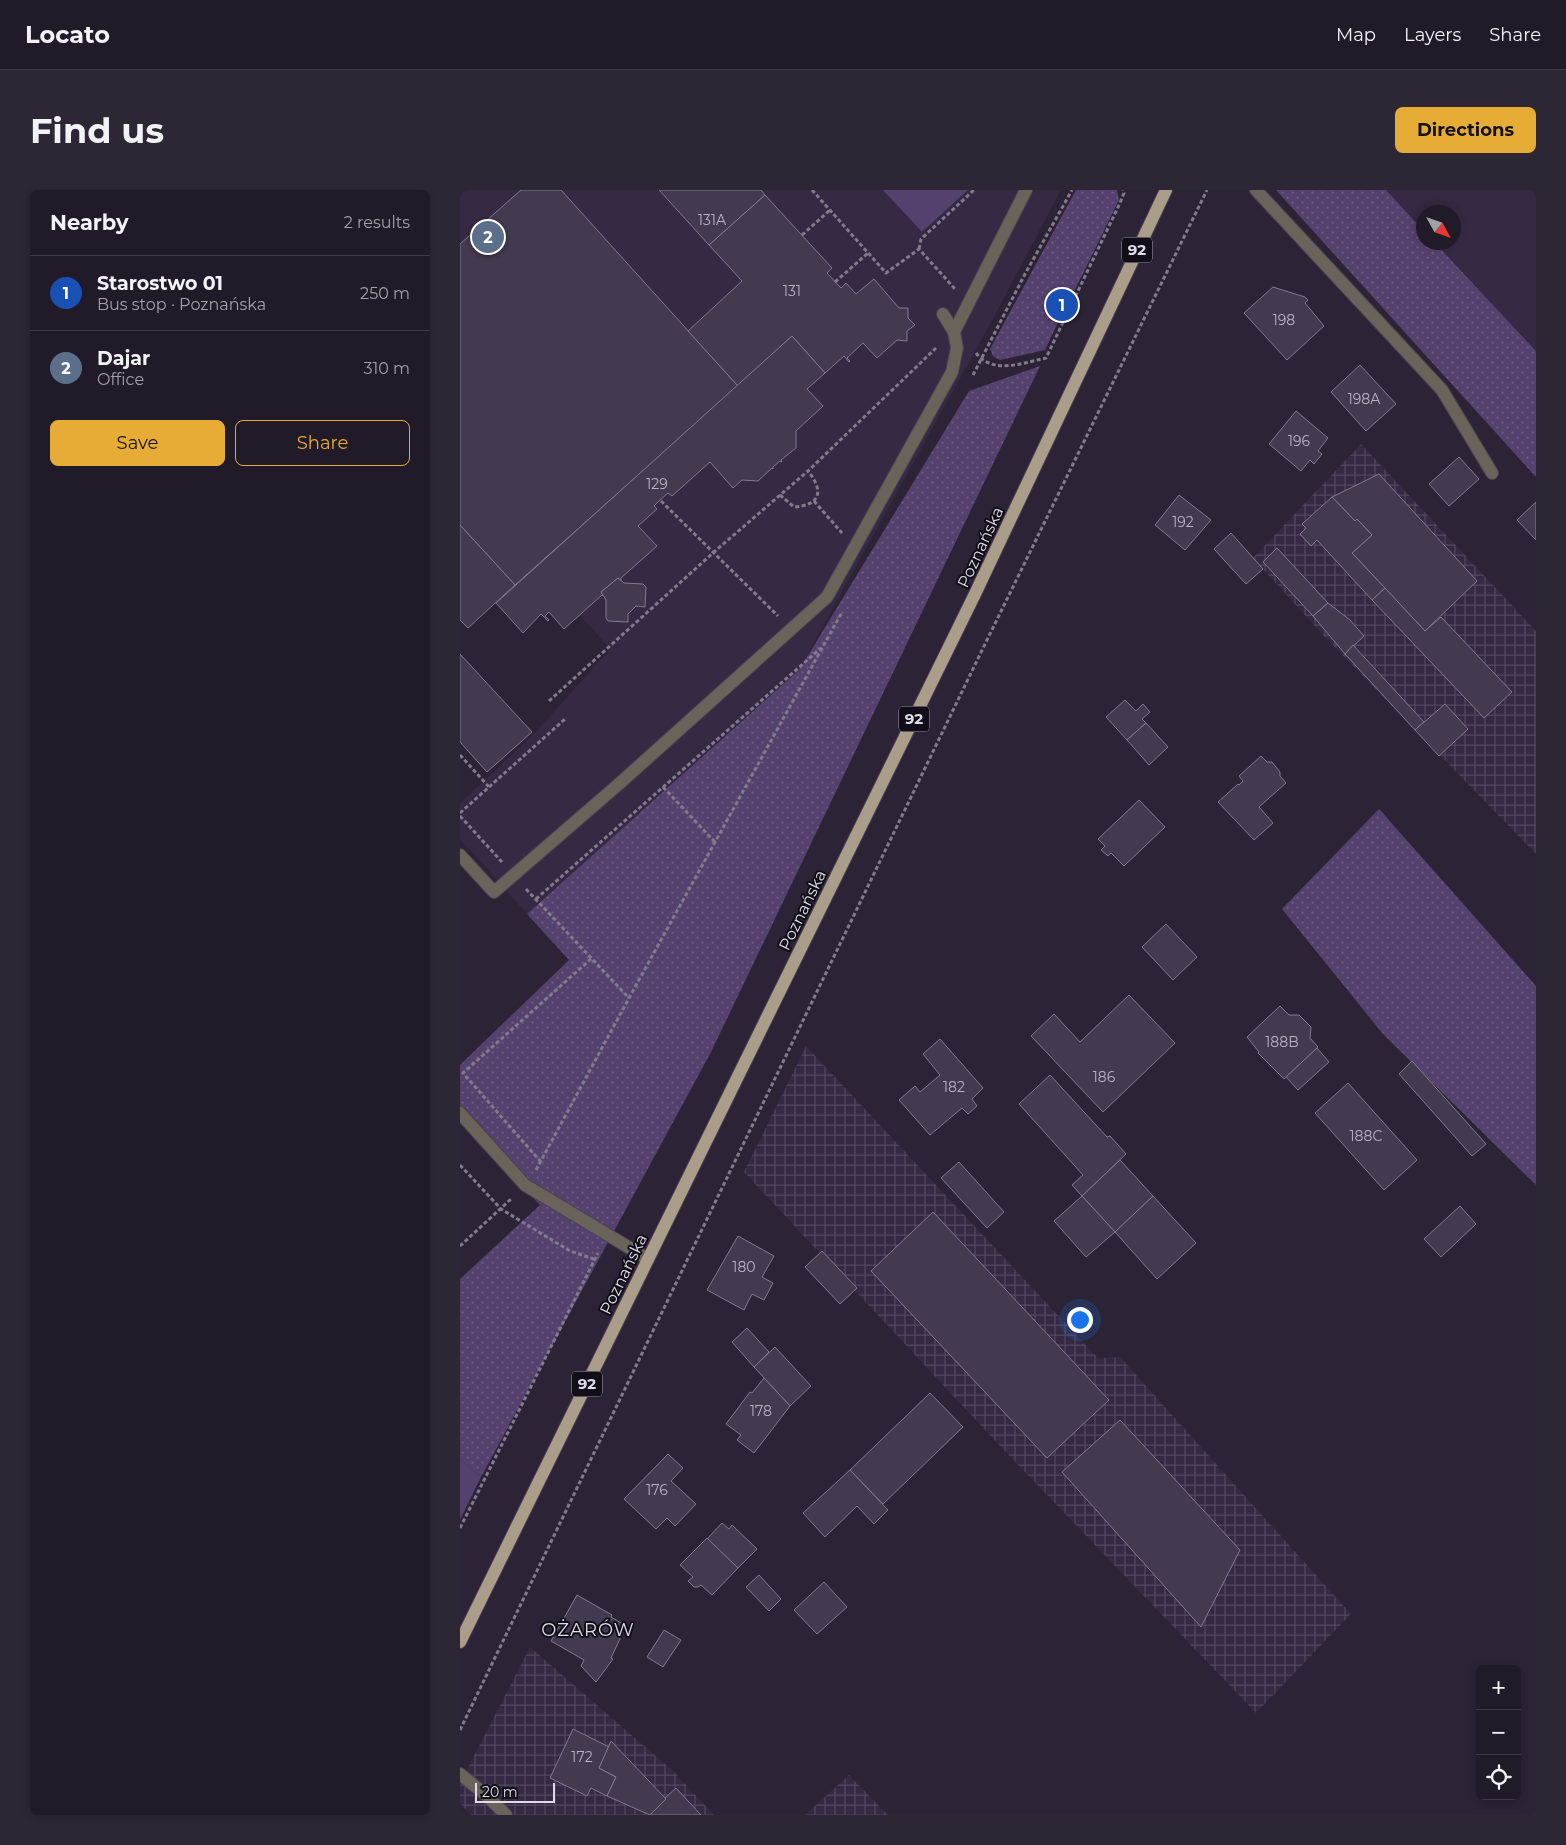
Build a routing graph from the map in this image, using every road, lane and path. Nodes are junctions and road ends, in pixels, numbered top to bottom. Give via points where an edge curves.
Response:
1 (812, 190) edge
2 (974, 190) edge
3 (1026, 190) edge
4 (1072, 190) edge
5 (1123, 190) edge
6 (1166, 190) edge
7 (1208, 190) edge
8 (1256, 190) edge
9 (830, 210) junction
10 (802, 235) dead end
11 (919, 249) junction
12 (868, 253) junction
13 (835, 282) dead end
14 (968, 304) junction
15 (942, 314) dead end
16 (954, 332) junction
17 (957, 348) junction
18 (982, 360) junction
19 (969, 382) dead end
20 (808, 471) junction
21 (1492, 473) dead end
22 (780, 495) junction
23 (661, 501) dead end
24 (714, 552) junction
25 (846, 605) dead end
26 (789, 632) junction
27 (823, 646) junction
28 (549, 701) dead end
29 (565, 719) dead end
30 (460, 755) edge
31 (489, 787) junction
32 (663, 787) junction
33 (460, 815) edge
34 (715, 842) junction
35 (460, 855) edge
36 (514, 875) junction
37 (536, 899) junction
38 (592, 958) junction
39 (629, 998) junction
40 (460, 1113) edge
41 (541, 1162) junction
42 (460, 1165) edge
43 (525, 1185) junction
44 (501, 1209) junction
45 (610, 1236) junction
46 (460, 1246) edge
47 (648, 1259) junction
48 (594, 1260) junction
49 (460, 1528) edge
50 (460, 1642) edge
51 (460, 1730) edge
52 (460, 1774) edge
53 (506, 1815) edge

1 - 9 path
2 - 11 path via 921,239
3 - 14 lane
4 - 18 path
5 - 18 path via 1120,203 1046,358 1002,367
6 - 47 main road, Poznańska / 92 via 975,594
7 - 51 path
8 - 21 lane via 1442,390
9 - 10 path
9 - 12 path
11 - 12 path via 886,273
11 - 14 path
12 - 13 path
14 - 16 lane
15 - 16 lane
16 - 17 lane
17 - 18 path via 974,350
17 - 20 path via 937,348
17 - 26 lane via 952,372 827,597
18 - 19 path
20 - 22 path
20 - 22 path via 818,483 814,501 806,507 794,508
22 - 24 path
23 - 24 path
24 - 26 path via 780,618
24 - 28 path
25 - 27 path
26 - 36 lane
27 - 32 path
27 - 34 path
29 - 31 path
30 - 31 path
31 - 33 path
32 - 34 path
32 - 37 path
33 - 36 path
34 - 39 path
35 - 36 lane via 494,892
36 - 37 path
37 - 38 path
38 - 39 path
38 - 41 path via 463,1073
39 - 41 path
40 - 43 lane
41 - 43 path
42 - 44 path
43 - 44 path
43 - 45 lane
44 - 46 path
44 - 48 path via 570,1251
45 - 47 lane
45 - 48 path
47 - 50 main road, Poznańska / 92
48 - 49 path
52 - 53 lane

